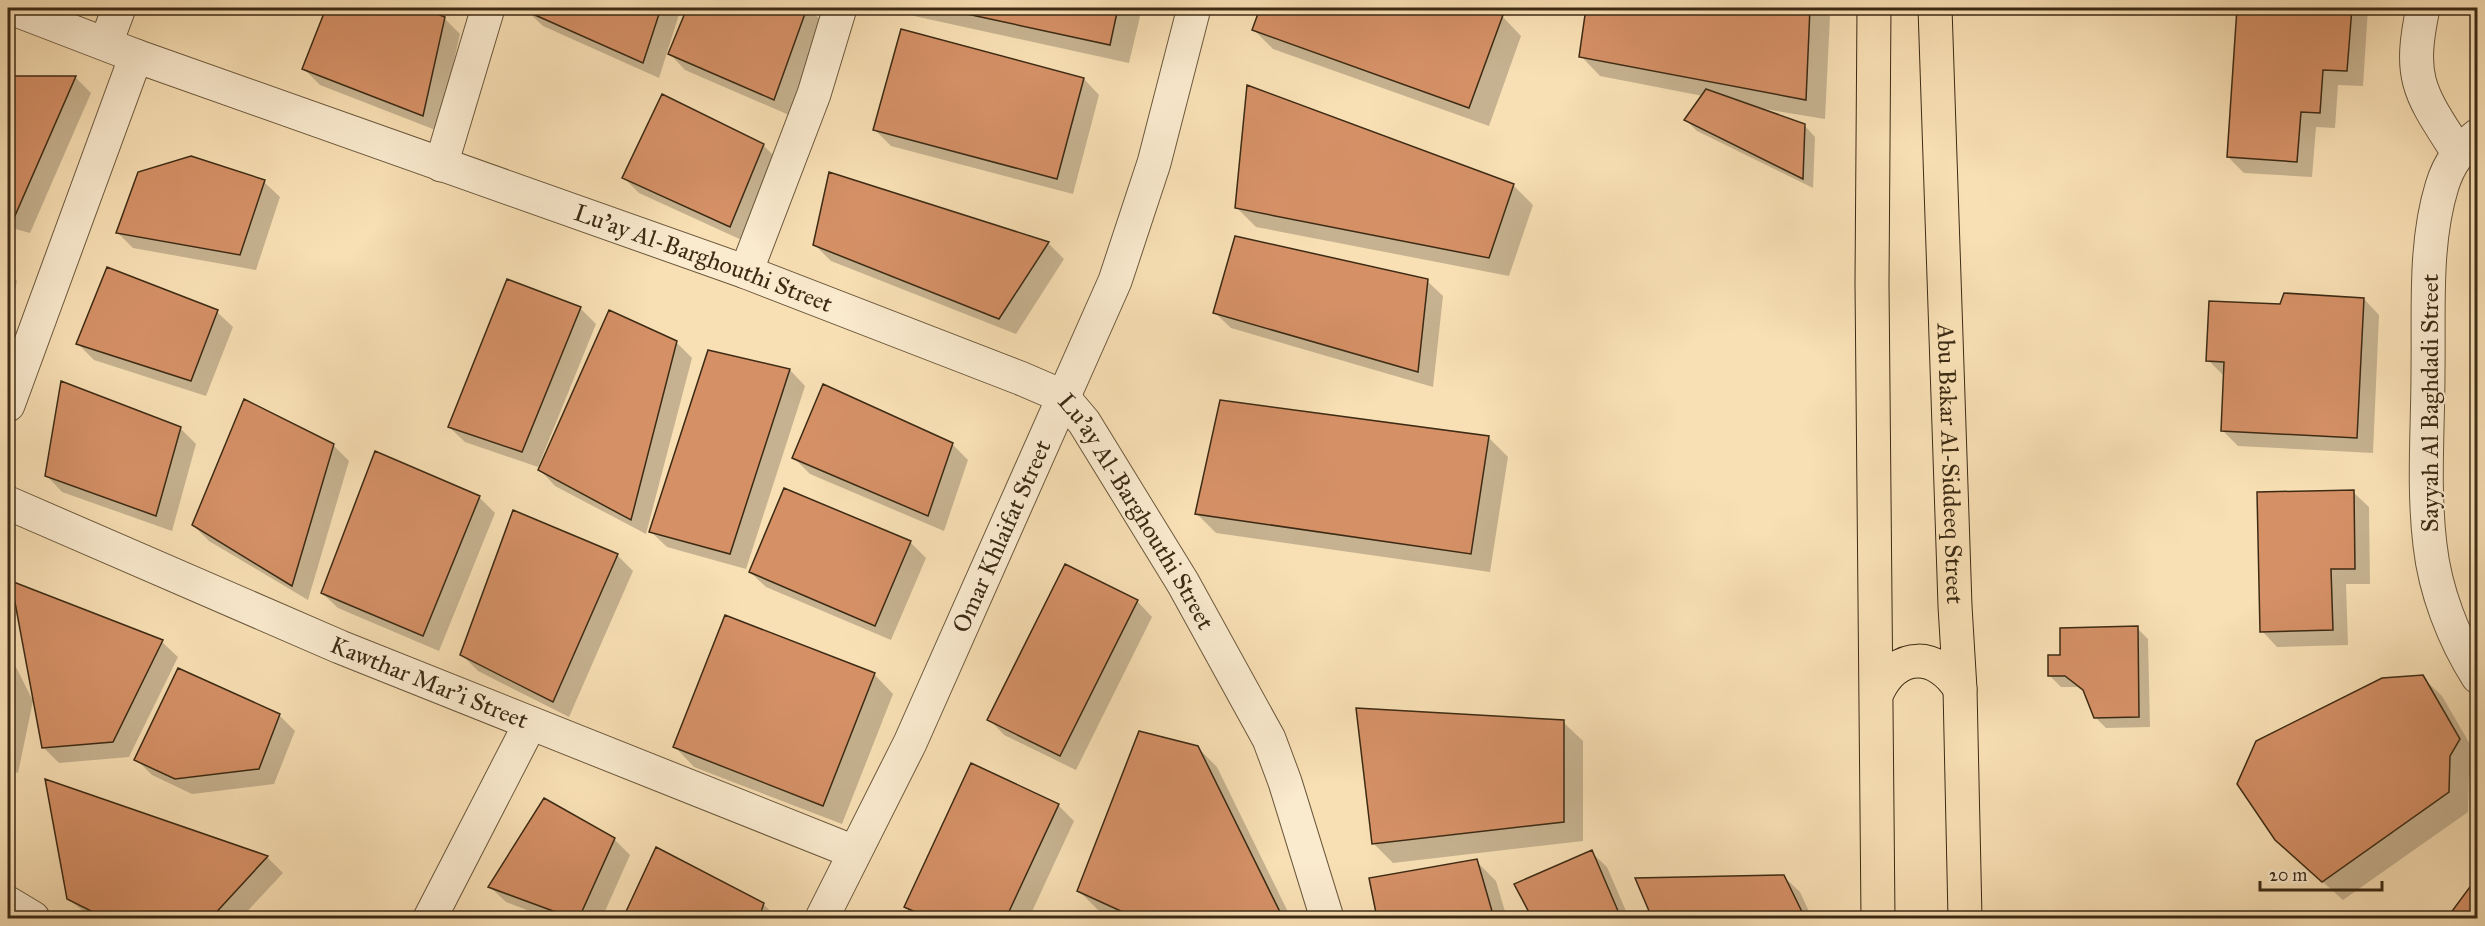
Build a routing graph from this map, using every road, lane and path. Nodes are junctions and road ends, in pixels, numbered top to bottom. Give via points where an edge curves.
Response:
1 (11, 8) edge
2 (119, 8) edge
3 (488, 8) edge
4 (840, 8) edge
5 (1194, 8) edge
6 (1874, 8) edge
7 (1935, 8) edge
8 (2423, 8) edge
9 (106, 44) junction
10 (136, 56) junction
11 (2467, 143) edge
12 (441, 165) junction
13 (746, 273) junction
14 (1062, 396) junction
15 (8, 405) edge
16 (8, 503) edge
17 (2478, 677) edge
18 (1960, 689) junction
19 (1878, 691) junction
20 (530, 724) junction
21 (854, 852) junction
22 (8, 903) edge
23 (33, 918) edge
24 (430, 918) edge
25 (822, 918) edge
26 (1327, 918) edge
27 (1878, 918) edge
28 (1965, 918) edge

1 - 9 street, Lu'ay Al-Barghouthi Street
2 - 9 street
3 - 12 street
4 - 13 street via 814,94
5 - 14 street, Omar Khlaifat Street via 1154,163 1115,281
6 - 19 main road via 1872,283
7 - 18 main road, Abu Bakar Al-Siddeeq Street
8 - 11 street via 2416,45 2423,95
9 - 10 street, Lu'ay Al-Barghouthi Street
10 - 12 street, Lu'ay Al-Barghouthi Street
10 - 15 street
11 - 17 street, Sayyah Al Baghdadi Street via 2442,184 2435,216 2430,259 2427,465 2430,546 2456,637
12 - 13 street, Lu'ay Al-Barghouthi Street
13 - 14 street, Lu'ay Al-Barghouthi Street
14 - 21 street, Omar Khlaifat Street via 910,743
14 - 26 street, Lu'ay Al-Barghouthi Street via 1084,422 1176,573 1269,739
16 - 20 street, Kawthar Mar'i Street via 340,647
18 - 19 main road via 1941,666 1911,662 1896,668
18 - 28 main road, Abu Bakar Al-Siddeeq Street
19 - 27 main road
20 - 21 street, Kawthar Mar'i Street
20 - 24 street
21 - 25 street, Omar Khlaifat Street
22 - 23 street

